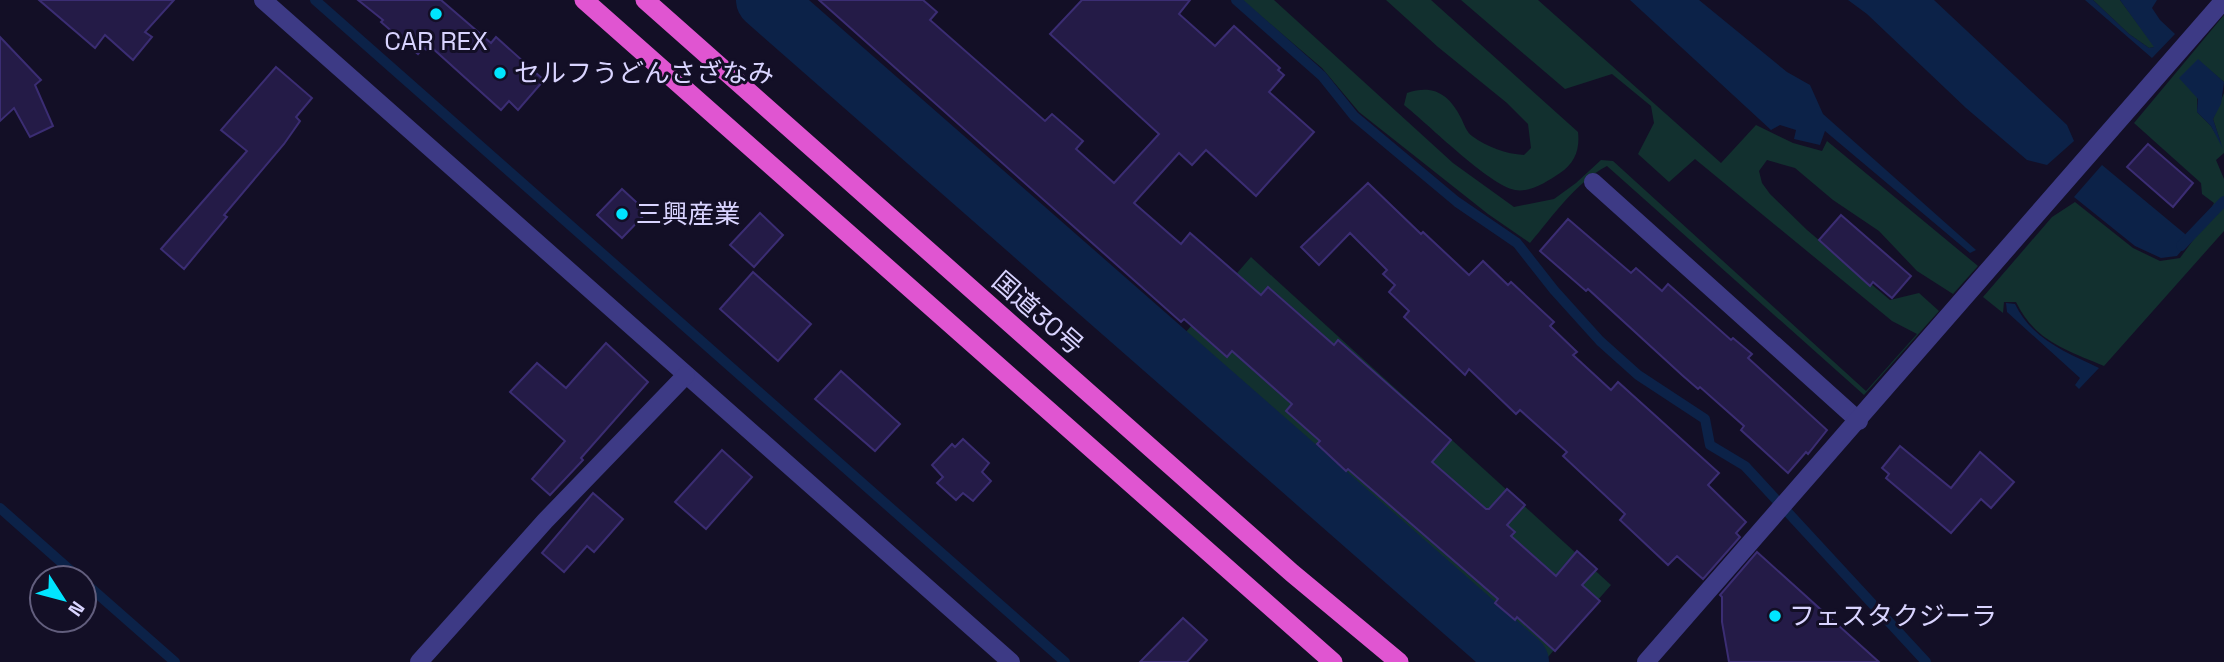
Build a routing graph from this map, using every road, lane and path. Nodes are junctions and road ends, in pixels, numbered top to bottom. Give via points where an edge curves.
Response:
1 (263, 0) edge
2 (584, 0) edge
3 (645, 0) edge
4 (2224, 0) edge
5 (1593, 182) dead end
6 (686, 375) junction
7 (1859, 421) junction
8 (419, 662) edge
9 (1011, 662) edge
10 (1333, 662) edge
11 (1399, 662) edge
12 (1646, 662) edge

1 - 6 street
2 - 10 highway
3 - 11 highway, 国道30号 via 1292,573
4 - 7 street
5 - 7 street
6 - 8 street via 545,521
6 - 9 street
7 - 12 street

